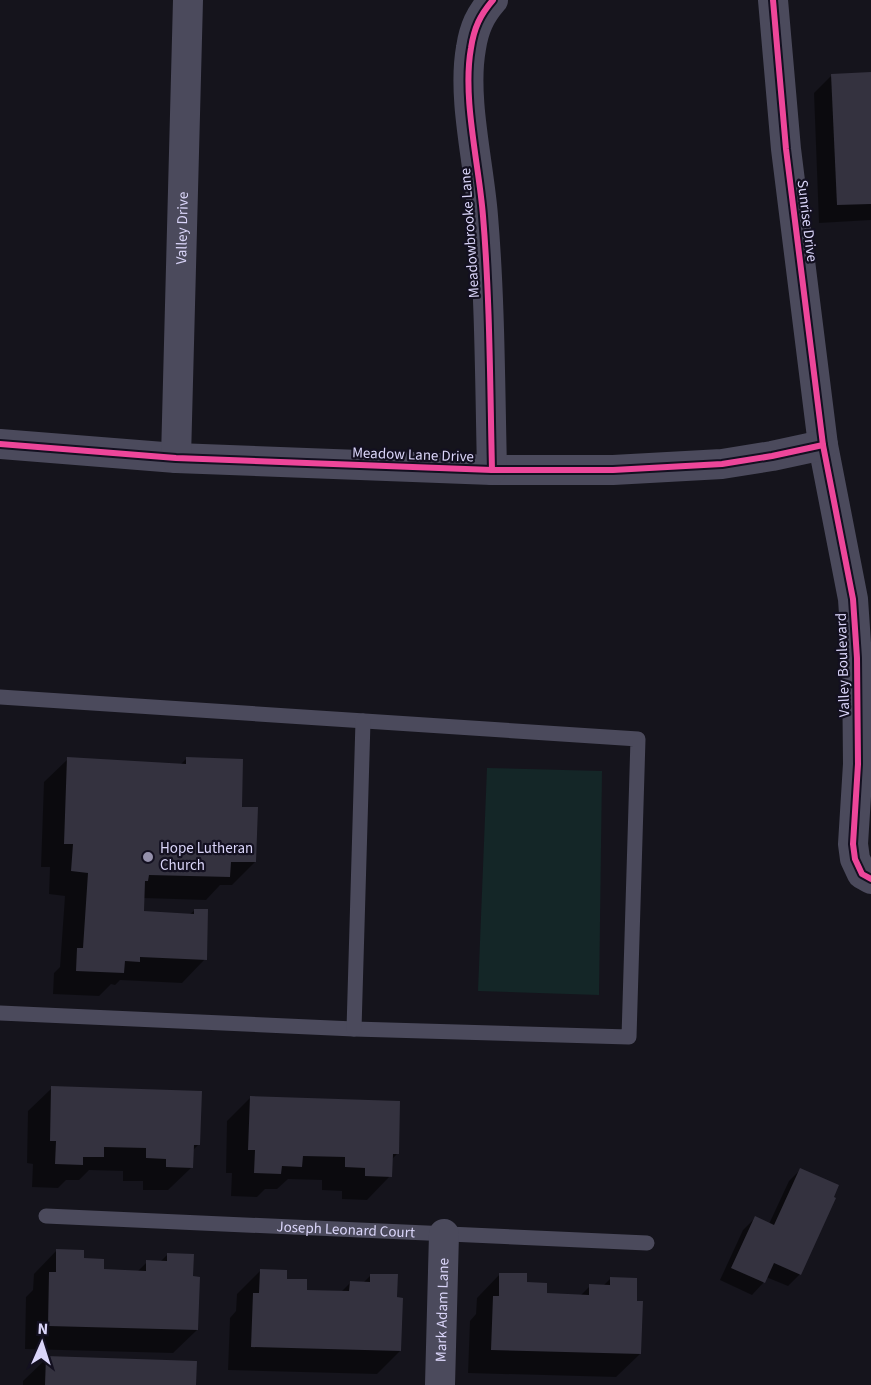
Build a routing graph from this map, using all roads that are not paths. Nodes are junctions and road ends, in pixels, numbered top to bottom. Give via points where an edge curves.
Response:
1 (188, 0) edge
2 (493, 0) edge
3 (773, 0) edge
4 (0, 444) edge
5 (823, 445) junction
6 (176, 458) junction
7 (492, 470) junction
8 (0, 697) edge
9 (363, 721) junction
10 (871, 879) edge
11 (0, 1013) edge
12 (354, 1029) junction
13 (46, 1216) dead end
14 (444, 1234) junction
15 (647, 1243) dead end
16 (440, 1385) edge

1 - 6 street, Valley Drive
2 - 7 street, Meadowbrooke Lane via 479,16 468,86 487,273
3 - 5 street, Sunrise Drive via 786,149
4 - 6 street, Meadow Lane Drive
5 - 7 street, Meadow Lane Drive via 722,464 614,470
5 - 10 street, Valley Boulevard via 853,599 858,764 853,844 862,874
6 - 7 street, Meadow Lane Drive
8 - 9 lane
9 - 12 lane
9 - 12 lane via 638,739 629,1037
11 - 12 lane
13 - 14 lane, Joseph Leonard Court
14 - 15 lane, Joseph Leonard Court
14 - 16 street, Mark Adam Lane

